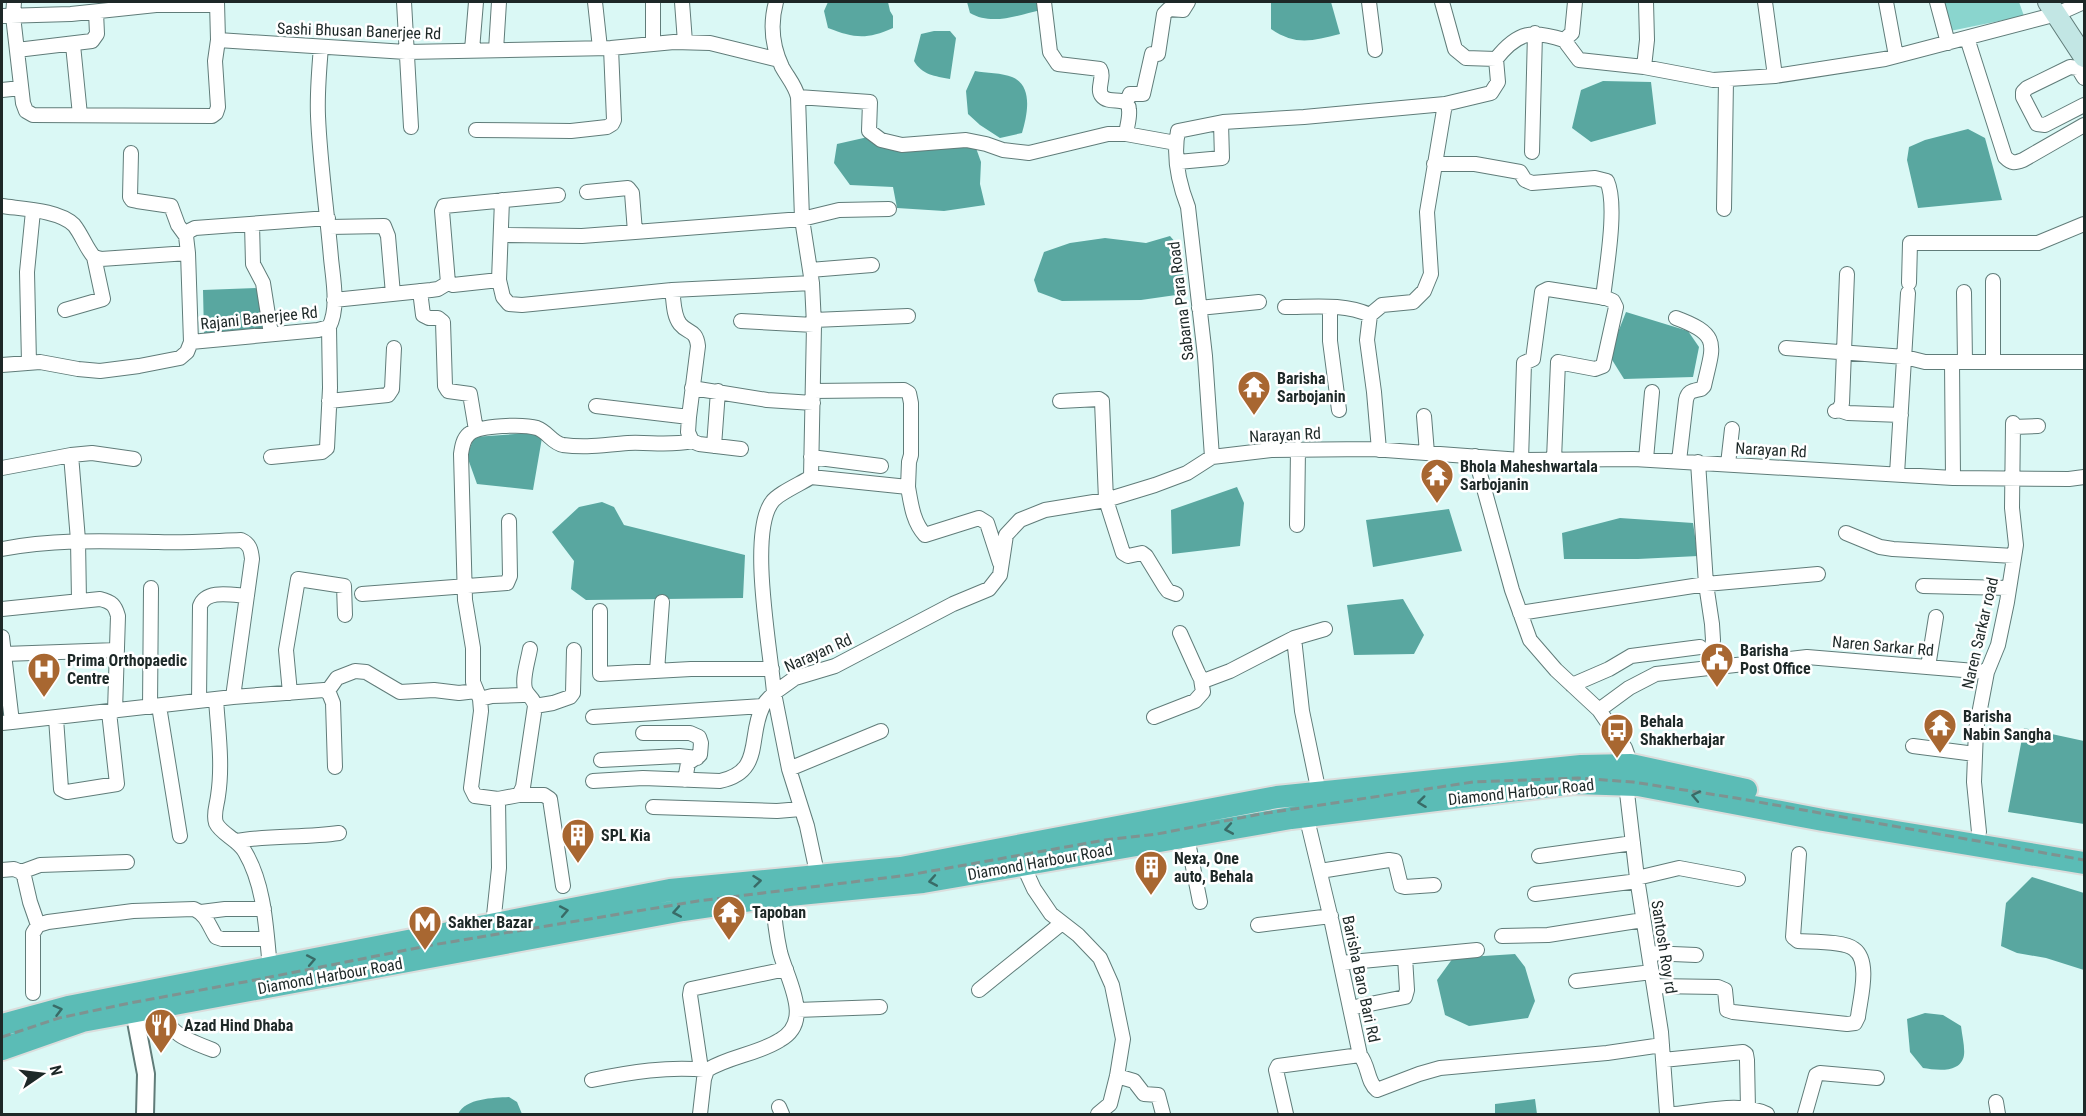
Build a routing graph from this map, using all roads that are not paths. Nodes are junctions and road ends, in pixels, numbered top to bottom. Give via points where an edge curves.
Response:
1 (14, 2) edge
2 (404, 2) edge
3 (477, 2) edge
4 (499, 2) edge
5 (595, 2) edge
6 (652, 2) edge
7 (682, 2) edge
8 (776, 2) edge
9 (1044, 2) edge
10 (1188, 2) edge
11 (1368, 2) edge
12 (1442, 2) edge
13 (1575, 2) edge
14 (1646, 2) edge
15 (1765, 2) edge
16 (1886, 2) edge
17 (1937, 2) edge
18 (2084, 2) edge
19 (217, 3) edge
20 (2052, 8) edge
21 (96, 12) junction
22 (7, 16) edge
23 (1535, 33) junction
24 (1966, 38) junction
25 (218, 40) junction
26 (1563, 40) junction
27 (685, 42) junction
28 (1948, 43) junction
29 (652, 44) junction
30 (73, 45) junction
31 (321, 47) junction
32 (605, 48) junction
33 (17, 50) junction
34 (472, 50) junction
35 (496, 50) junction
36 (1375, 50) dead end
37 (406, 52) junction
38 (1896, 56) junction
39 (2085, 57) edge
40 (1496, 59) junction
41 (779, 60) junction
42 (1644, 67) junction
43 (1775, 76) junction
44 (2085, 78) edge
45 (1726, 80) junction
46 (21, 88) junction
47 (2, 90) edge
48 (798, 96) junction
49 (1126, 103) junction
50 (1445, 104) junction
51 (2085, 105) edge
52 (80, 115) junction
53 (1221, 123) junction
54 (2085, 125) edge
55 (411, 127) dead end
56 (476, 130) dead end
57 (1126, 134) junction
58 (1176, 143) junction
59 (1532, 152) dead end
60 (131, 153) dead end
61 (1178, 162) junction
62 (1434, 164) junction
63 (587, 192) dead end
64 (558, 195) dead end
65 (502, 200) junction
66 (2, 206) edge
67 (889, 209) dead end
68 (1724, 209) dead end
69 (33, 211) junction
70 (802, 219) junction
71 (328, 223) junction
72 (252, 224) junction
73 (2085, 224) edge
74 (635, 232) junction
75 (186, 236) junction
76 (501, 236) junction
77 (188, 253) junction
78 (94, 257) junction
79 (872, 264) dead end
80 (1846, 274) dead end
81 (811, 276) junction
82 (499, 280) junction
83 (1993, 281) dead end
84 (448, 283) junction
85 (672, 290) junction
86 (420, 291) junction
87 (1964, 292) dead end
88 (393, 294) junction
89 (1603, 298) junction
90 (334, 300) junction
91 (1259, 303) dead end
92 (1285, 307) dead end
93 (1329, 307) junction
94 (1199, 308) junction
95 (65, 310) dead end
96 (1370, 315) junction
97 (908, 316) dead end
98 (1676, 318) dead end
99 (741, 321) dead end
100 (814, 323) junction
101 (329, 327) junction
102 (271, 334) junction
103 (191, 342) junction
104 (394, 348) dead end
105 (1786, 348) dead end
106 (1844, 352) junction
107 (1905, 357) junction
108 (1533, 359) junction
109 (1558, 362) junction
110 (1959, 362) junction
111 (1993, 362) junction
112 (2085, 362) edge
113 (29, 363) junction
114 (2, 365) edge
115 (692, 388) junction
116 (718, 391) junction
117 (1652, 392) dead end
118 (813, 397) junction
119 (329, 401) junction
120 (1060, 401) dead end
121 (596, 406) dead end
122 (1339, 410) dead end
123 (1901, 415) junction
124 (1424, 416) dead end
125 (689, 417) junction
126 (2038, 426) dead end
127 (1732, 429) dead end
128 (476, 430) junction
129 (692, 441) junction
130 (714, 446) junction
131 (741, 449) dead end
132 (1298, 449) junction
133 (1379, 450) junction
134 (1427, 453) junction
135 (71, 455) junction
136 (1475, 456) junction
137 (271, 457) dead end
138 (811, 457) junction
139 (1212, 457) junction
140 (134, 459) dead end
141 (1554, 459) junction
142 (1647, 459) junction
143 (1521, 460) junction
144 (1679, 461) junction
145 (1698, 462) junction
146 (1728, 464) junction
147 (881, 466) dead end
148 (2, 468) edge
149 (1897, 474) junction
150 (811, 477) junction
151 (2085, 477) edge
152 (1953, 478) junction
153 (2013, 478) junction
154 (908, 487) junction
155 (1106, 500) junction
156 (509, 521) dead end
157 (1297, 525) dead end
158 (1846, 533) dead end
159 (78, 540) junction
160 (2, 549) edge
161 (2014, 556) junction
162 (1002, 566) junction
163 (1818, 574) dead end
164 (1706, 584) junction
165 (465, 585) junction
166 (1923, 586) dead end
167 (151, 588) dead end
168 (2009, 588) junction
169 (362, 594) dead end
170 (1176, 594) dead end
171 (247, 596) junction
172 (79, 601) junction
173 (662, 602) dead end
174 (2, 609) edge
175 (600, 611) dead end
176 (1520, 613) junction
177 (345, 615) dead end
178 (1936, 616) dead end
179 (1325, 628) dead end
180 (1180, 633) dead end
181 (1294, 638) junction
182 (2, 646) edge
183 (1701, 647) dead end
184 (530, 649) dead end
185 (117, 650) junction
186 (574, 650) dead end
187 (1709, 667) junction
188 (1928, 667) junction
189 (772, 669) junction
190 (657, 671) junction
191 (1987, 672) junction
192 (600, 674) junction
193 (574, 678) junction
194 (1201, 679) junction
195 (1572, 685) junction
196 (327, 692) junction
197 (526, 692) junction
198 (290, 693) junction
199 (774, 693) junction
200 (478, 695) junction
201 (233, 697) junction
202 (216, 699) junction
203 (200, 701) junction
204 (154, 706) junction
205 (535, 706) junction
206 (763, 706) junction
207 (1599, 710) junction
208 (112, 711) junction
209 (56, 717) junction
210 (593, 717) dead end
211 (1154, 717) dead end
212 (7, 722) edge
213 (881, 731) dead end
214 (643, 733) dead end
215 (1913, 746) dead end
216 (1975, 754) junction
217 (697, 758) junction
218 (601, 760) dead end
219 (335, 767) dead end
220 (789, 769) junction
221 (1628, 775) junction
222 (685, 780) junction
223 (594, 781) dead end
224 (1310, 794) junction
225 (519, 795) junction
226 (1741, 797) junction
227 (498, 798) junction
228 (653, 807) dead end
229 (801, 808) junction
230 (1306, 817) junction
231 (1979, 832) junction
232 (339, 834) dead end
233 (180, 836) dead end
234 (1187, 837) junction
235 (236, 841) junction
236 (1633, 843) junction
237 (2085, 849) edge
238 (1799, 854) dead end
239 (1539, 856) dead end
240 (127, 862) dead end
241 (2085, 863) edge
242 (1023, 865) junction
243 (2, 870) edge
244 (1320, 871) junction
245 (21, 872) junction
246 (1738, 879) dead end
247 (1638, 880) junction
248 (820, 884) junction
249 (1434, 885) dead end
250 (563, 886) dead end
251 (1535, 894) dead end
252 (772, 897) junction
253 (1200, 902) dead end
254 (264, 909) junction
255 (201, 912) junction
256 (1331, 916) junction
257 (1643, 920) junction
258 (1062, 923) junction
259 (38, 925) junction
260 (493, 925) junction
261 (1258, 925) dead end
262 (1502, 936) dead end
263 (267, 939) junction
264 (1477, 950) dead end
265 (1648, 953) junction
266 (1696, 954) dead end
267 (389, 955) junction
268 (1405, 957) junction
269 (1341, 963) junction
270 (270, 968) junction
271 (786, 969) junction
272 (1653, 979) junction
273 (1576, 981) dead end
274 (979, 990) dead end
275 (33, 993) dead end
276 (880, 1007) dead end
277 (1350, 1008) junction
278 (144, 1010) junction
279 (797, 1010) junction
280 (2, 1025) edge
281 (1662, 1045) junction
282 (2, 1049) edge
283 (213, 1050) dead end
284 (1360, 1055) junction
285 (1663, 1060) junction
286 (704, 1070) junction
287 (1117, 1076) junction
288 (1877, 1078) dead end
289 (592, 1080) dead end
290 (1748, 1109) junction
291 (145, 1114) edge
292 (700, 1114) edge
293 (1098, 1114) edge
294 (1163, 1114) edge
295 (1286, 1114) edge
296 (1667, 1114) edge
297 (1674, 1114) edge
298 (1767, 1114) edge
299 (1805, 1114) edge

1 - 22 street
2 - 37 street
3 - 34 street
4 - 35 street
5 - 32 street
6 - 29 street
7 - 27 street
8 - 41 street via 772,27
9 - 49 street via 1052,59 1058,64 1100,69 1102,97
10 - 49 street via 1183,10 1168,9 1164,14 1158,54 1152,54 1143,94 1130,94
11 - 36 street
12 - 40 street via 1455,49 1466,58
13 - 26 street via 1572,33
14 - 42 street
15 - 43 street
16 - 38 street
17 - 28 street
18 - 20 street
19 - 21 street
19 - 25 street
20 - 24 street
20 - 39 main road
21 - 22 street
21 - 30 street via 96,39
22 - 33 street
23 - 26 street
23 - 40 street via 1526,34 1505,48
23 - 59 street
24 - 28 street
24 - 54 street via 2010,162 2023,160
25 - 31 street, Sashi Bhusan Banerjee Rd
25 - 52 street via 218,107 212,116
26 - 42 street via 1579,60
27 - 29 street, Sashi Bhusan Banerjee Rd
27 - 41 street, Sashi Bhusan Banerjee Rd via 710,43
28 - 38 street
29 - 32 street, Sashi Bhusan Banerjee Rd
30 - 33 street
30 - 52 street
31 - 37 street, Sashi Bhusan Banerjee Rd
31 - 71 street, Rajani Banerjee Rd via 318,115
32 - 35 street, Sashi Bhusan Banerjee Rd
32 - 56 street via 612,124 571,131
33 - 46 street
34 - 35 street, Sashi Bhusan Banerjee Rd
34 - 37 street, Sashi Bhusan Banerjee Rd
37 - 55 street
38 - 43 street
40 - 50 street via 1498,82 1491,93
41 - 48 street
42 - 45 street
43 - 45 street
44 - 51 street via 2078,68 2070,67 2027,88 2023,97 2041,125
45 - 68 street
46 - 47 street
46 - 52 street via 26,111 33,115
48 - 57 street via 870,102 869,131 881,140 902,145 966,140 1029,153 1108,134
48 - 70 street
49 - 57 street
50 - 53 street
50 - 62 street
53 - 58 street via 1180,130
53 - 61 street via 1222,158
57 - 58 street
58 - 61 street, Sabarna Para Road
60 - 75 street via 130,197 171,206
61 - 94 street, Sabarna Para Road via 1180,188 1188,207
62 - 89 street via 1475,164 1520,172 1532,183 1595,178 1607,181 1611,222
62 - 96 street via 1426,212 1431,274 1424,291 1413,302 1382,305
63 - 74 street via 628,188 632,194
64 - 65 street
65 - 76 street
65 - 84 street via 444,206
66 - 69 street
67 - 70 street via 839,210
69 - 78 street via 65,218
69 - 113 street via 27,272
70 - 74 street
70 - 81 street
71 - 72 street
71 - 88 street via 384,226
71 - 90 street, Rajani Banerjee Rd
72 - 75 street via 195,228
72 - 102 street via 253,264 263,284
73 - 107 street via 2038,243 1910,243
74 - 76 street
75 - 77 street, Rajani Banerjee Rd
76 - 82 street
77 - 78 street
77 - 103 street, Rajani Banerjee Rd
78 - 95 street via 103,299
79 - 81 street
80 - 106 street
81 - 85 street
81 - 100 street
82 - 84 street
82 - 85 street via 509,304 522,305
83 - 111 street
84 - 86 street via 438,289
85 - 115 street via 678,322 697,339
86 - 88 street
86 - 128 street via 423,315 443,322 447,391 470,394
87 - 110 street
88 - 90 street
89 - 108 street via 1542,292
89 - 109 street via 1613,301 1616,307 1604,366 1595,369
90 - 101 street, Rajani Banerjee Rd
91 - 94 street
92 - 93 street
93 - 96 street via 1350,308
93 - 122 street
94 - 139 street, Sabarna Para Road
96 - 133 street via 1367,340
97 - 100 street
98 - 144 street via 1709,337 1712,346 1704,386 1687,394
99 - 100 street
100 - 118 street
101 - 102 street, Rajani Banerjee Rd
101 - 119 street
102 - 103 street, Rajani Banerjee Rd
103 - 113 street via 180,358 139,366 100,371
104 - 119 street via 391,393
105 - 106 street
106 - 107 street
106 - 123 street via 1842,403 1837,410
107 - 110 street via 1925,362
107 - 123 street
108 - 109 street
108 - 143 street via 1524,363
109 - 141 street
110 - 111 street
110 - 152 street
111 - 112 street
113 - 114 street
115 - 116 street
115 - 125 street
116 - 118 street via 767,400
116 - 130 street
117 - 142 street
118 - 138 street
118 - 154 street via 904,390 909,393
119 - 137 street via 325,451
120 - 155 street via 1102,401
121 - 125 street
123 - 149 street
124 - 134 street
125 - 129 street
126 - 153 street, Naren Sarkar road via 2013,425
127 - 146 street
128 - 129 street via 530,427 562,445
128 - 165 street via 467,435 461,454
129 - 130 street
130 - 131 street
132 - 133 street, Narayan Rd
132 - 139 street, Narayan Rd
132 - 157 street
133 - 134 street, Narayan Rd
134 - 136 street, Narayan Rd
135 - 140 street via 92,453
135 - 148 street
135 - 159 street
136 - 143 street, Narayan Rd
136 - 176 street
138 - 147 street
138 - 150 street
139 - 155 street, Narayan Rd via 1187,473
141 - 142 street, Narayan Rd
141 - 143 street, Narayan Rd
142 - 144 street, Narayan Rd
144 - 145 street, Narayan Rd
145 - 146 street, Narayan Rd
145 - 164 street
146 - 149 street, Narayan Rd
149 - 152 street, Narayan Rd
150 - 154 street
150 - 189 street via 772,501 762,527 762,588
151 - 153 street, Narayan Rd
152 - 153 street, Narayan Rd
153 - 161 street, Naren Sarkar road
154 - 162 street via 918,528 925,535 984,519
155 - 162 street, Narayan Rd via 1045,510 1020,520 1006,535
155 - 170 street via 1123,553 1146,556 1168,591
156 - 165 street via 509,580 503,584
158 - 161 street via 1893,549
159 - 160 street
159 - 171 street via 241,540 247,543 252,559
159 - 172 street
161 - 168 street, Naren Sarkar road
162 - 199 street, Narayan Rd via 1000,575 988,588 836,666 795,678
163 - 164 street
164 - 176 street
164 - 187 street via 1713,640
165 - 169 street
165 - 200 street via 473,682
166 - 168 street
167 - 204 street
168 - 191 street, Naren Sarkar road via 1998,645
171 - 201 street
171 - 203 street via 208,596 202,600
172 - 174 street
172 - 185 street via 100,599 115,606
173 - 190 street
175 - 192 street
176 - 195 street via 1530,640
177 - 198 street via 344,586 298,579 286,651
178 - 188 street
179 - 181 street
180 - 194 street
181 - 194 street via 1215,677
181 - 224 street, Barisha Baro Bari Rd
182 - 185 street
182 - 212 street
183 - 195 street via 1631,656
184 - 197 street
185 - 208 street
186 - 193 street
187 - 188 street, Naren Sarkar Rd via 1807,657
187 - 207 street, Naren Sarkar Rd via 1656,674
188 - 191 street, Naren Sarkar Rd
189 - 190 street
189 - 199 street
190 - 192 street
191 - 216 street, Naren Sarkar road
192 - 193 street
193 - 205 street via 570,697
194 - 211 street via 1203,692 1195,701
195 - 207 street
196 - 198 street
196 - 200 street via 337,678 356,671 366,672 400,692 434,690
196 - 219 street via 333,703
197 - 200 street
197 - 205 street
198 - 201 street
199 - 206 street
199 - 220 street, Narayan Rd
200 - 227 street via 481,711 471,788 476,796
201 - 202 street
202 - 203 street
202 - 235 street via 220,775 216,822
203 - 204 street
204 - 208 street
204 - 233 street
205 - 225 street
206 - 210 street
206 - 222 street via 743,772 720,781
207 - 221 street via 1625,748
208 - 209 street
208 - 209 street via 117,784 68,792 61,789
209 - 212 street
213 - 220 street
214 - 217 street via 695,734 701,743
215 - 216 street
216 - 231 street, Naren Sarkar road
217 - 218 street
217 - 222 street via 688,763
220 - 229 street, Narayan Rd
221 - 224 highway, Diamond Harbour Road via 1581,766
221 - 226 highway, Diamond Harbour Road via 1638,784
221 -> 230 highway, Diamond Harbour Road
221 - 236 street, Santosh Roy rd
222 - 223 street
224 - 230 street, Barisha Baro Bari Rd
224 - 248 highway, Diamond Harbour Road via 1265,799
225 - 227 street
225 - 250 street via 544,795 550,799
226 - 231 highway, Diamond Harbour Road
226 - 241 highway, Diamond Harbour Road via 1823,820
227 - 260 street
228 - 229 street via 777,811
229 - 248 street, Narayan Rd
230 -> 234 highway, Diamond Harbour Road
230 - 244 street, Barisha Baro Bari Rd
231 - 237 highway, Diamond Harbour Road
232 - 235 street
234 - 242 highway, Diamond Harbour Road
234 - 253 street
235 - 254 street via 252,865
236 - 239 street
236 - 247 street, Santosh Roy rd
238 - 272 street via 1793,937 1855,949 1864,969 1855,1023 1727,1010 1725,990 1718,987
240 - 245 street via 40,865
242 -> 248 highway, Diamond Harbour Road via 923,882
242 - 258 street via 1045,906
243 - 245 street
244 - 249 street via 1389,860 1395,861 1401,886
244 - 256 street, Barisha Baro Bari Rd
245 - 259 street
246 - 247 street via 1679,868
247 - 251 street
247 - 257 street, Santosh Roy rd
248 - 252 highway, Diamond Harbour Road
260 -> 248 highway, Diamond Harbour Road via 670,890
252 -> 267 highway, Diamond Harbour Road
252 - 271 street
254 - 255 street
254 - 263 street
255 - 259 street via 142,910
255 - 263 street via 216,937
256 - 261 street
256 - 269 street, Barisha Baro Bari Rd
257 - 262 street via 1548,935
257 - 265 street, Santosh Roy rd
258 - 274 street
258 - 287 street via 1100,958 1112,985 1122,1039
259 - 275 street via 33,933
260 - 267 highway, Diamond Harbour Road
263 - 270 street
264 - 268 street
265 - 266 street
265 - 272 street, Santosh Roy rd
270 -> 267 highway, Diamond Harbour Road
267 - 278 highway, Diamond Harbour Road
268 - 269 street
268 - 277 street via 1405,997
269 - 277 street, Barisha Baro Bari Rd
280 -> 270 highway, Diamond Harbour Road via 68,1007
271 - 279 street
271 - 286 street via 691,990
272 - 273 street
272 - 281 street, Santosh Roy rd
276 - 279 street
277 - 284 street, Barisha Baro Bari Rd
278 - 282 highway, Diamond Harbour Road via 82,1021
278 - 283 street via 185,1040
278 - 291 street
279 - 286 street via 794,1029 783,1039
281 - 284 street via 1440,1068 1377,1090
281 - 285 street, Santosh Roy rd
284 - 295 street, Barisha Baro Bari Rd via 1278,1066
285 - 290 street via 1746,1054
285 - 296 street, Santosh Roy rd
286 - 289 street via 657,1069
286 - 292 street
287 - 293 street via 1110,1104
287 - 294 street via 1134,1081 1144,1094 1158,1095
288 - 299 street via 1816,1075
290 - 297 street
290 - 298 street

